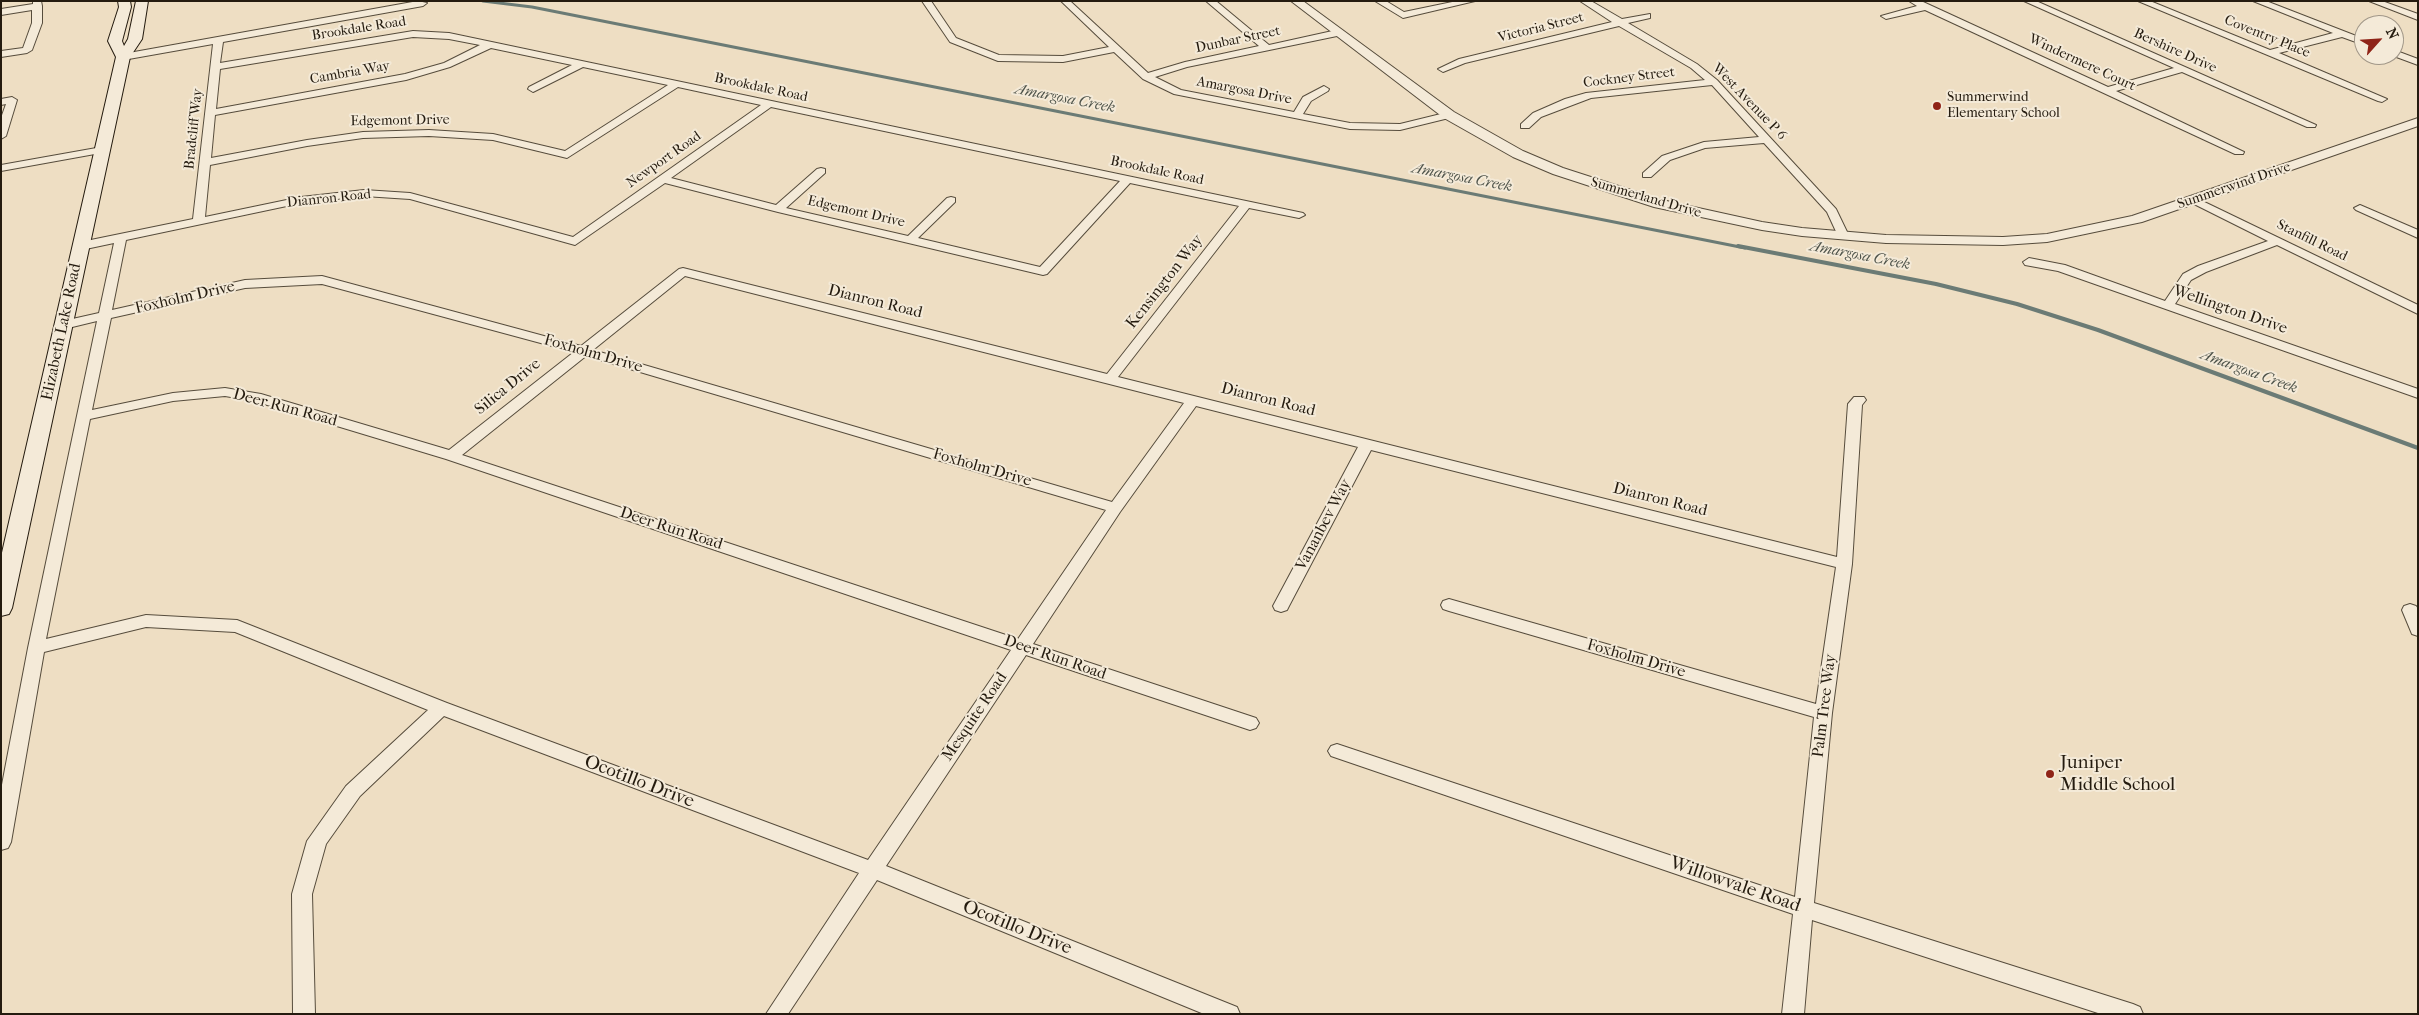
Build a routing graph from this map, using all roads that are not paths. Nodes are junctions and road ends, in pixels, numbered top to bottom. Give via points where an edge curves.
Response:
1 (124, 1) edge
2 (142, 1) edge
3 (926, 1) edge
4 (1065, 1) edge
5 (1210, 1) edge
6 (1296, 1) edge
7 (1379, 1) edge
8 (1471, 1) edge
9 (1584, 1) edge
10 (1913, 1) edge
11 (2028, 1) edge
12 (2142, 1) edge
13 (2257, 1) edge
14 (2373, 1) edge
15 (423, 3) dead end
16 (2053, 3) dead end
17 (37, 4) edge
18 (2040, 6) junction
19 (1925, 7) junction
20 (1, 12) edge
21 (1647, 16) dead end
22 (1886, 16) dead end
23 (2418, 17) edge
24 (1620, 23) junction
25 (1337, 33) junction
26 (2342, 34) junction
27 (2354, 38) edge
28 (218, 41) junction
29 (491, 44) junction
30 (1267, 48) junction
31 (1114, 49) junction
32 (2269, 53) junction
33 (1, 54) edge
34 (123, 57) junction
35 (2404, 57) edge
36 (2418, 62) edge
37 (581, 64) junction
38 (215, 66) junction
39 (1442, 68) dead end
40 (2182, 69) junction
41 (1146, 77) junction
42 (1714, 82) junction
43 (676, 84) junction
44 (533, 88) dead end
45 (1324, 89) dead end
46 (2106, 91) junction
47 (2382, 99) dead end
48 (6, 101) edge
49 (770, 103) junction
50 (210, 113) junction
51 (1296, 115) junction
52 (1449, 115) junction
53 (2418, 122) edge
54 (2312, 125) dead end
55 (1525, 126) dead end
56 (1, 136) edge
57 (1766, 140) junction
58 (102, 150) junction
59 (2239, 152) dead end
60 (204, 163) junction
61 (1, 168) edge
62 (821, 171) dead end
63 (1646, 175) dead end
64 (663, 179) junction
65 (1127, 180) junction
66 (951, 200) dead end
67 (2194, 200) junction
68 (1246, 204) junction
69 (2360, 208) dead end
70 (778, 210) junction
71 (1299, 215) dead end
72 (199, 221) junction
73 (2418, 235) edge
74 (1843, 236) junction
75 (121, 237) junction
76 (2047, 238) joint
77 (910, 240) junction
78 (575, 241) joint
79 (2278, 241) junction
80 (81, 246) junction
81 (2030, 262) dead end
82 (683, 272) joint
83 (2168, 306) junction
84 (2418, 310) edge
85 (104, 316) junction
86 (64, 325) junction
87 (581, 350) junction
88 (1110, 379) junction
89 (2418, 394) edge
90 (1194, 399) junction
91 (1860, 400) dead end
92 (84, 416) junction
93 (1367, 443) junction
94 (451, 456) junction
95 (1115, 508) junction
96 (10, 536) edge
97 (1844, 564) junction
98 (1449, 605) dead end
99 (1281, 606) dead end
100 (1, 608) edge
101 (2410, 610) dead end
102 (2418, 630) edge
103 (1022, 646) junction
104 (36, 648) junction
105 (441, 708) junction
106 (1823, 713) junction
107 (1250, 723) dead end
108 (1337, 751) dead end
109 (1, 842) edge
110 (873, 870) junction
111 (1802, 908) junction
112 (304, 1014) edge
113 (776, 1014) edge
114 (1230, 1014) edge
115 (1793, 1014) edge
116 (2133, 1014) edge

1 - 34 main road, Elizabeth Lake Road via 115,42
2 - 34 main road, Elizabeth Lake Road via 135,38
3 - 31 street via 953,40 998,58 1063,59
4 - 31 street, Amargosa Drive
5 - 30 street
6 - 25 street, Summerland Drive
7 - 8 street via 1403,15
9 - 24 street, West Avenue P 6
10 - 19 street, Windermere Court
11 - 18 street, Bershire Drive
12 - 32 street, Coventry Place
13 - 26 street
14 - 23 street
15 - 28 street
16 - 18 street
17 - 20 street
17 - 33 street via 37,23 27,50
18 - 40 street, Bershire Drive
19 - 22 street
19 - 46 street, Windermere Court
21 - 24 street, Victoria Street
24 - 39 street, Victoria Street
24 - 42 street, West Avenue P 6 via 1694,66
25 - 30 street, Dunbar Street
25 - 52 street, Summerland Drive
26 - 27 street
26 - 32 street
28 - 34 street
28 - 38 street, Bradcliff Way
29 - 37 street, Brookdale Road
29 - 38 street, Brookdale Road via 449,36 413,34
29 - 50 street, Cambria Way via 447,65 406,77
30 - 41 street, Dunbar Street via 1185,65
31 - 41 street, Amargosa Drive
32 - 47 street, Coventry Place
34 - 58 main road, Elizabeth Lake Road
35 - 36 street
37 - 43 street, Brookdale Road
37 - 44 street
38 - 50 street, Bradcliff Way
40 - 46 street
40 - 54 street, Bershire Drive
41 - 51 street, Amargosa Drive via 1178,92
42 - 55 street, Cockney Street via 1590,95 1537,116
42 - 57 street, West Avenue P 6
43 - 49 street, Brookdale Road
43 - 60 street, Edgemont Drive via 567,155 493,137 429,133 363,134
45 - 51 street via 1307,99
46 - 59 street, Windermere Court
48 - 56 street
49 - 64 street, Newport Road
49 - 65 street, Brookdale Road
50 - 60 street, Bradcliff Way
51 - 52 street, Amargosa Drive via 1374,128 1423,123
52 - 74 street, Summerland Drive via 1518,154 1642,199 1762,226
53 - 67 street, Summerwind Drive
57 - 63 street via 1704,145 1666,158
57 - 74 street, West Avenue P 6 via 1832,212
58 - 61 street
58 - 80 main road, Elizabeth Lake Road
60 - 72 street, Bradcliff Way
62 - 70 street
64 - 70 street, Edgemont Drive
64 - 78 street, Newport Road
65 - 68 street, Brookdale Road
65 - 77 street, Edgemont Drive via 1043,271
66 - 77 street
67 - 76 street, Summerwind Drive via 2137,219
67 - 79 street, Stanfill Road
68 - 71 street, Brookdale Road
68 - 88 street, Kensington Way
69 - 73 street
70 - 77 street, Edgemont Drive
72 - 75 street, Dianron Road
72 - 78 street, Dianron Road via 301,200 364,192 410,196
74 - 76 street, Summerland Drive via 2003,241
75 - 80 street, Dianron Road
75 - 85 street
79 - 83 street via 2187,277
79 - 84 street, Stanfill Road
80 - 86 main road, Elizabeth Lake Road
81 - 83 street, Wellington Drive via 2061,268
82 - 87 street, Silica Drive
82 - 88 street, Dianron Road
83 - 89 street, Wellington Drive
85 - 86 street, Foxholm Drive
85 - 87 street, Foxholm Drive via 245,284 322,280
85 - 92 street
86 - 96 main road, Elizabeth Lake Road
87 - 94 street, Silica Drive
87 - 95 street, Foxholm Drive
88 - 90 street, Dianron Road
90 - 93 street, Dianron Road
90 - 95 street, Mesquite Road
91 - 97 street, Palm Tree Way via 1856,404
92 - 94 street, Deer Run Road via 173,397 225,392 256,397
92 - 104 street
93 - 97 street, Dianron Road
93 - 99 street, Vananbev Way
94 - 103 street, Deer Run Road
95 - 103 street, Mesquite Road
96 - 100 main road, Elizabeth Lake Road
97 - 106 street, Palm Tree Way
98 - 106 street, Foxholm Drive
101 - 102 street
103 - 107 street, Deer Run Road
103 - 110 street, Mesquite Road
104 - 105 street, Ocotillo Drive via 146,621 237,626
104 - 109 street
105 - 110 street, Ocotillo Drive
105 - 112 street via 353,791 317,841 302,894
106 - 111 street, Palm Tree Way
108 - 111 street, Willowvale Road
110 - 113 street, Mesquite Road
110 - 114 street, Ocotillo Drive
111 - 115 street, Palm Tree Way
111 - 116 street, Willowvale Road

